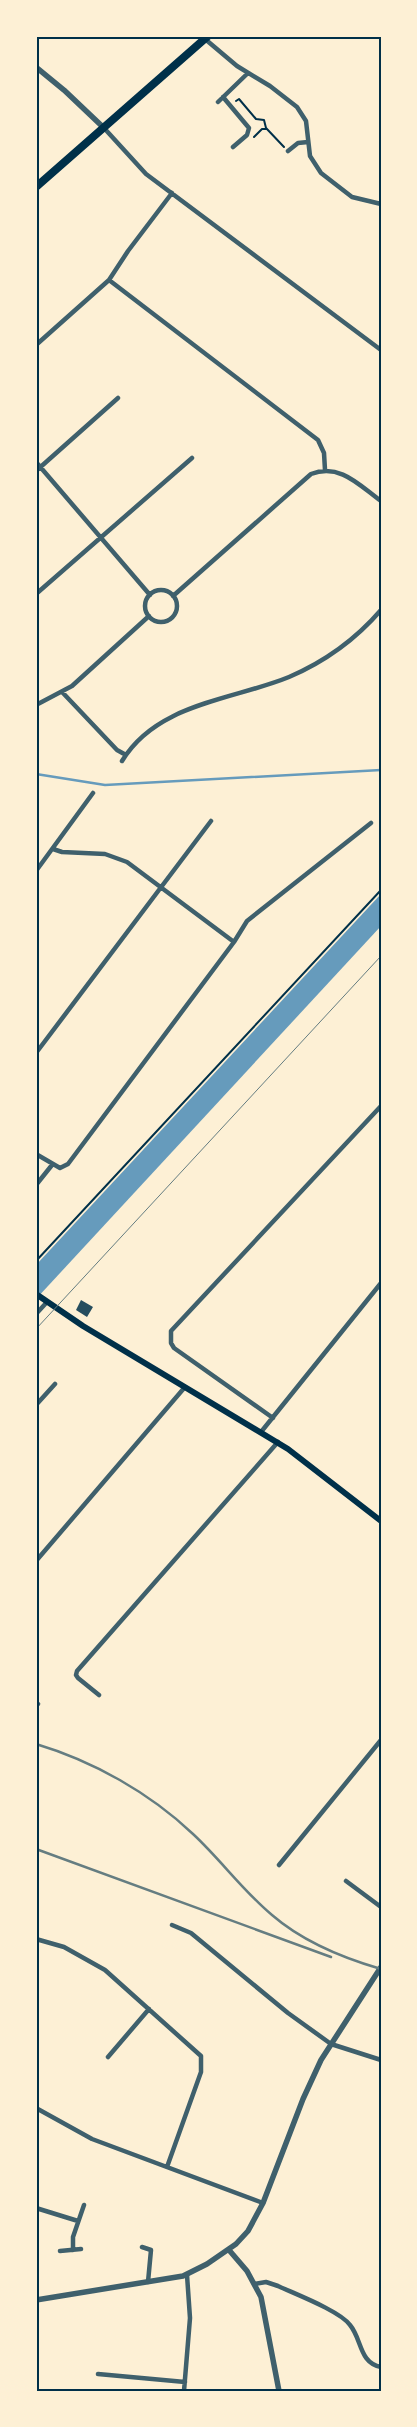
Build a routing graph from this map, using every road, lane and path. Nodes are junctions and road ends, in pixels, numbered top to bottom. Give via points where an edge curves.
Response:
1 (206, 38) edge
2 (36, 67) edge
3 (248, 73) junction
4 (223, 97) junction
5 (218, 102) dead end
6 (231, 106) junction
7 (104, 128) junction
8 (268, 130) junction
9 (247, 135) junction
10 (308, 142) junction
11 (233, 147) dead end
12 (288, 151) joint
13 (36, 187) edge
14 (172, 193) junction
15 (381, 204) edge
16 (108, 280) junction
17 (36, 345) edge
18 (381, 350) edge
19 (118, 398) dead end
20 (192, 458) dead end
21 (36, 462) edge
22 (38, 469) edge
23 (325, 470) junction
24 (381, 501) edge
25 (102, 536) junction
26 (36, 594) edge
27 (150, 594) junction
28 (173, 596) junction
29 (381, 610) edge
30 (149, 616) junction
31 (63, 693) junction
32 (36, 705) edge
33 (126, 756) junction
34 (122, 761) dead end
35 (94, 794) dead end
36 (211, 821) dead end
37 (371, 822) dead end
38 (53, 848) junction
39 (36, 871) edge
40 (159, 888) junction
41 (381, 890) edge
42 (234, 942) junction
43 (36, 1053) edge
44 (381, 1106) edge
45 (36, 1154) edge
46 (52, 1165) junction
47 (36, 1186) edge
48 (36, 1261) edge
49 (380, 1287) edge
50 (36, 1294) edge
51 (47, 1302) junction
52 (36, 1314) edge
53 (55, 1384) dead end
54 (185, 1387) junction
55 (36, 1405) edge
56 (273, 1418) junction
57 (261, 1432) junction
58 (278, 1442) junction
59 (381, 1521) edge
60 (36, 1561) edge
61 (99, 1695) dead end
62 (381, 1740) edge
63 (279, 1865) dead end
64 (346, 1881) dead end
65 (381, 1907) edge
66 (172, 1925) dead end
67 (37, 1941) edge
68 (381, 1966) edge
69 (150, 2009) junction
70 (331, 2044) junction
71 (108, 2057) dead end
72 (381, 2060) edge
73 (36, 2108) edge
74 (168, 2168) junction
75 (263, 2203) junction
76 (84, 2205) dead end
77 (36, 2208) edge
78 (78, 2221) junction
79 (142, 2247) dead end
80 (80, 2249) dead end
81 (73, 2250) junction
82 (229, 2250) junction
83 (60, 2252) dead end
84 (187, 2275) junction
85 (148, 2282) junction
86 (254, 2284) junction
87 (36, 2300) edge
88 (381, 2367) edge
89 (98, 2374) dead end
90 (184, 2382) junction
91 (184, 2391) edge
92 (279, 2391) edge

1 - 3 street
1 - 7 highway
2 - 7 street
3 - 4 street
3 - 10 street via 296,107 306,121
4 - 5 street
4 - 6 street
6 - 8 path via 239,99 256,120 264,120
6 - 9 street via 249,128
7 - 13 highway
7 - 14 street via 134,164
8 - 9 path via 262,129 250,139
8 - 12 path
9 - 11 street
10 - 12 street via 298,143
10 - 15 street via 310,156 321,173 352,197
14 - 16 street
14 - 18 street
16 - 17 street
16 - 23 street via 318,440 324,453
19 - 22 street
20 - 25 street
21 - 22 street
22 - 25 street
23 - 24 street via 348,476
23 - 28 street via 305,478
25 - 26 street
25 - 27 street
27 - 28 street via 164,591
27 - 30 street via 146,608
28 - 30 street via 177,606 169,620 159,621
29 - 33 street via 341,647 314,665 261,687 206,702 183,712 142,739
30 - 31 street
31 - 32 street
31 - 33 street
33 - 34 street
35 - 38 street
36 - 40 street
37 - 42 street via 258,910
38 - 39 street
38 - 40 street via 62,852 113,856 127,862
40 - 42 street
40 - 43 street
41 - 48 path
42 - 46 street via 68,1164 60,1168
44 - 56 street via 172,1331 174,1348
45 - 46 street
46 - 47 street
49 - 56 street
50 - 51 main road
51 - 52 street
51 - 54 main road
53 - 55 street
54 - 57 main road
54 - 60 street
56 - 57 street
57 - 58 main road
58 - 59 main road
58 - 61 street via 77,1671 76,1676
62 - 63 street
64 - 65 street
66 - 70 street via 191,1933
67 - 69 street via 64,1947 100,1966
68 - 70 street
69 - 71 street
69 - 74 street via 198,2052 202,2063
70 - 72 street
70 - 75 street via 309,2084
73 - 74 street via 92,2140
74 - 75 street
75 - 82 street via 248,2231
76 - 78 street
77 - 78 street
78 - 81 street
79 - 85 street via 150,2250
80 - 81 street
81 - 83 street
82 - 84 street
82 - 86 street
84 - 85 street
84 - 90 street via 190,2311
85 - 87 street
86 - 88 street via 266,2282 278,2286 345,2319 353,2329 366,2360
86 - 92 street via 263,2305
89 - 90 street
90 - 91 street

